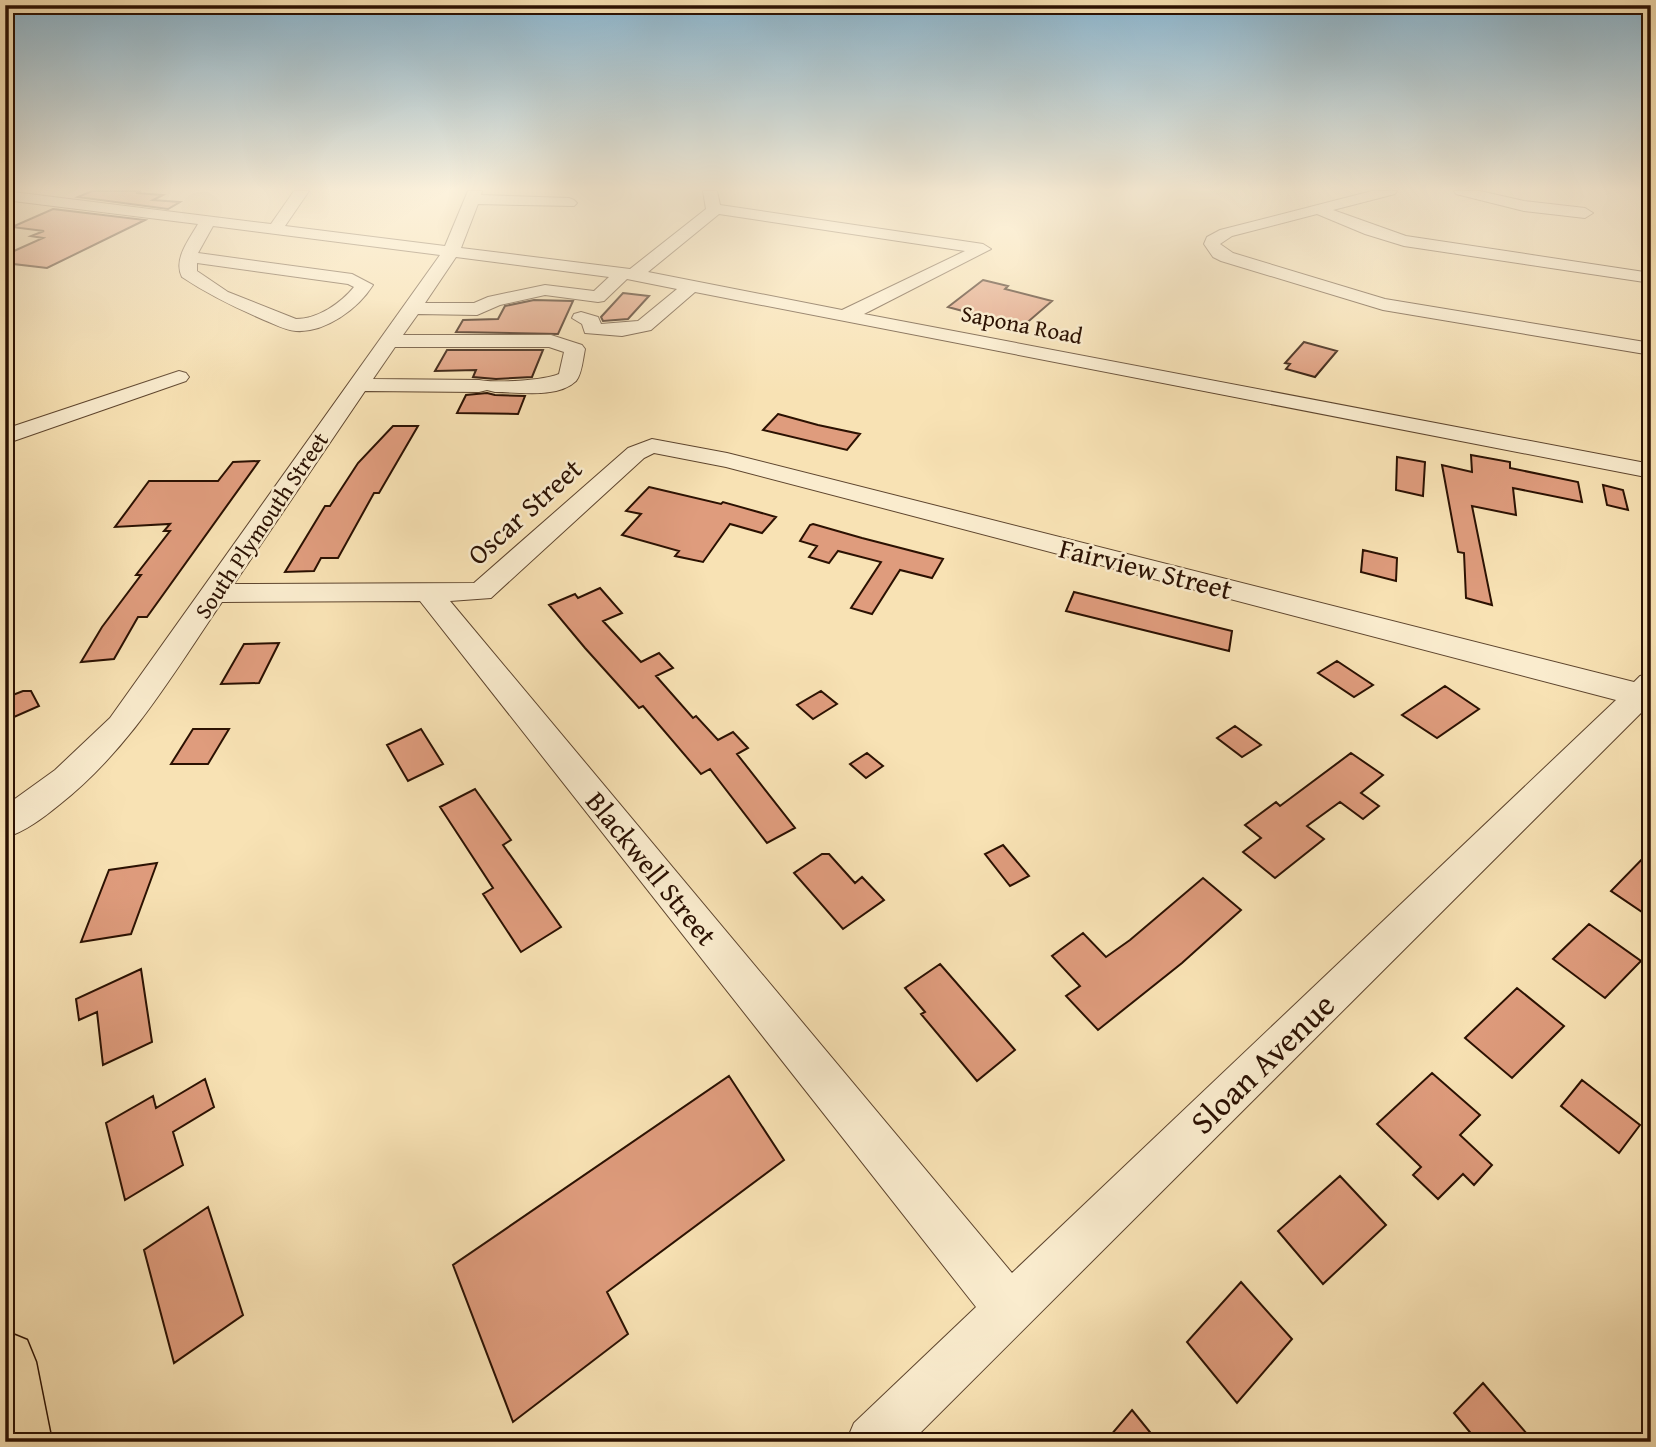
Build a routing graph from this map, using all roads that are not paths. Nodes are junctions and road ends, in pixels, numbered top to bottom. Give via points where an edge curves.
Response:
1 (188, 259) edge
2 (199, 259) edge
3 (451, 259) edge
4 (520, 259) edge
5 (531, 259) edge
6 (644, 259) edge
7 (963, 259) edge
8 (1232, 259) edge
9 (1521, 259) edge
10 (530, 262) junction
11 (561, 274) junction
12 (1651, 278) edge
13 (616, 283) junction
14 (545, 290) junction
15 (686, 290) junction
16 (412, 308) junction
17 (846, 315) junction
18 (388, 341) junction
19 (1651, 349) edge
20 (179, 377) dead end
21 (357, 385) junction
22 (5, 438) edge
23 (652, 446) joint
24 (1651, 471) edge
25 (428, 592) junction
26 (215, 593) junction
27 (1645, 689) edge
28 (5, 824) edge
29 (1009, 1309) junction
30 (5, 1362) edge
31 (19, 1442) edge
32 (873, 1442) edge

1 - 2 street via 188,274 211,288 303,327 360,295 364,285 352,279
3 - 16 street, South Plymouth Street
4 - 10 street, Sapona Road
5 - 10 street
6 - 13 street
7 - 17 street
8 - 19 street via 1367,300
9 - 12 street
10 - 11 street via 545,272
10 - 13 street, Sapona Road
11 - 13 street
11 - 14 street
13 - 14 street
13 - 15 street, Sapona Road
13 - 15 street
13 - 15 street via 576,323 591,321 592,329 644,326
14 - 16 street via 477,309
15 - 17 street, Sapona Road
16 - 18 street, South Plymouth Street
17 - 24 street, Sapona Road
18 - 21 street, South Plymouth Street
18 - 21 street via 551,341 575,349 568,377 550,386
20 - 22 street
21 - 26 street, South Plymouth Street
23 - 25 street, Oscar Street via 636,453 481,592
23 - 27 street, Fairview Street via 727,460
25 - 26 street
25 - 29 street, Blackwell Street
26 - 28 street, South Plymouth Street via 121,726 37,806
27 - 29 street, Sloan Avenue
29 - 32 street, Sloan Avenue
30 - 31 main road

